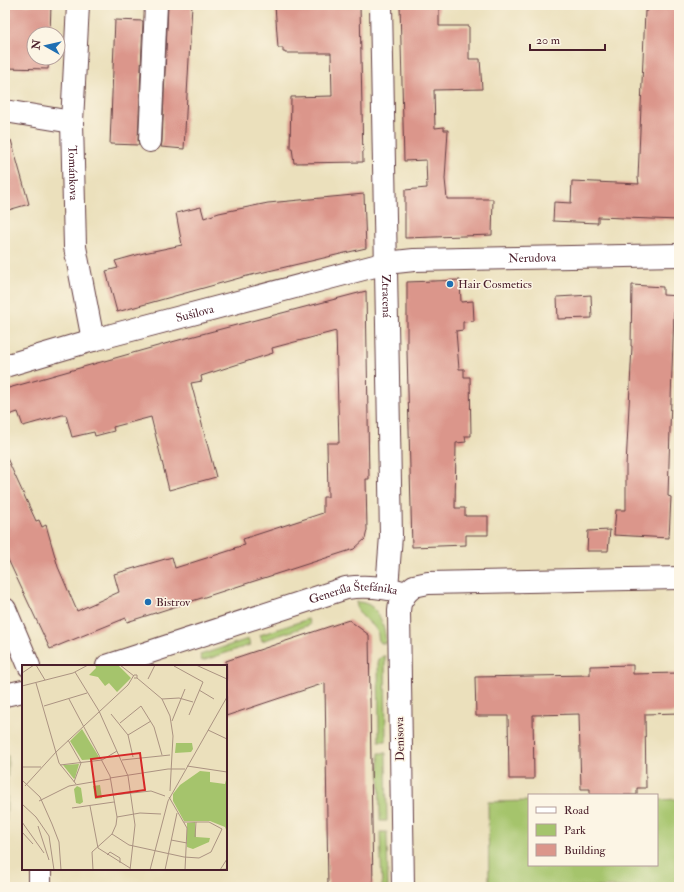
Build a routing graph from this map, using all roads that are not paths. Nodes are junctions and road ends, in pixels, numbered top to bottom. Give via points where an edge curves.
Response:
1 (78, 5) edge
2 (155, 5) edge
3 (381, 5) edge
4 (5, 111) edge
5 (72, 122) junction
6 (150, 141) dead end
7 (679, 255) edge
8 (386, 263) junction
9 (93, 340) junction
10 (5, 366) edge
11 (679, 578) edge
12 (396, 590) junction
13 (5, 609) edge
14 (30, 665) edge
15 (110, 665) edge
16 (22, 691) edge
17 (5, 695) edge
18 (40, 870) edge
19 (40, 887) edge
20 (403, 887) edge

1 - 5 street, Tománkova
2 - 6 street
3 - 8 street, Ztracená
4 - 5 street
5 - 9 street, Tománkova via 75,247
7 - 8 street, Nerudova via 414,260
8 - 9 street, Sušilova
8 - 12 street, Ztracená via 391,536
9 - 10 street, Sušilova
11 - 12 street, Generála Štefánika via 428,583
12 - 15 street, Generála Štefánika via 365,586 346,588
12 - 20 street, Denisova via 401,600 398,649
13 - 14 street
16 - 17 street
18 - 19 street

